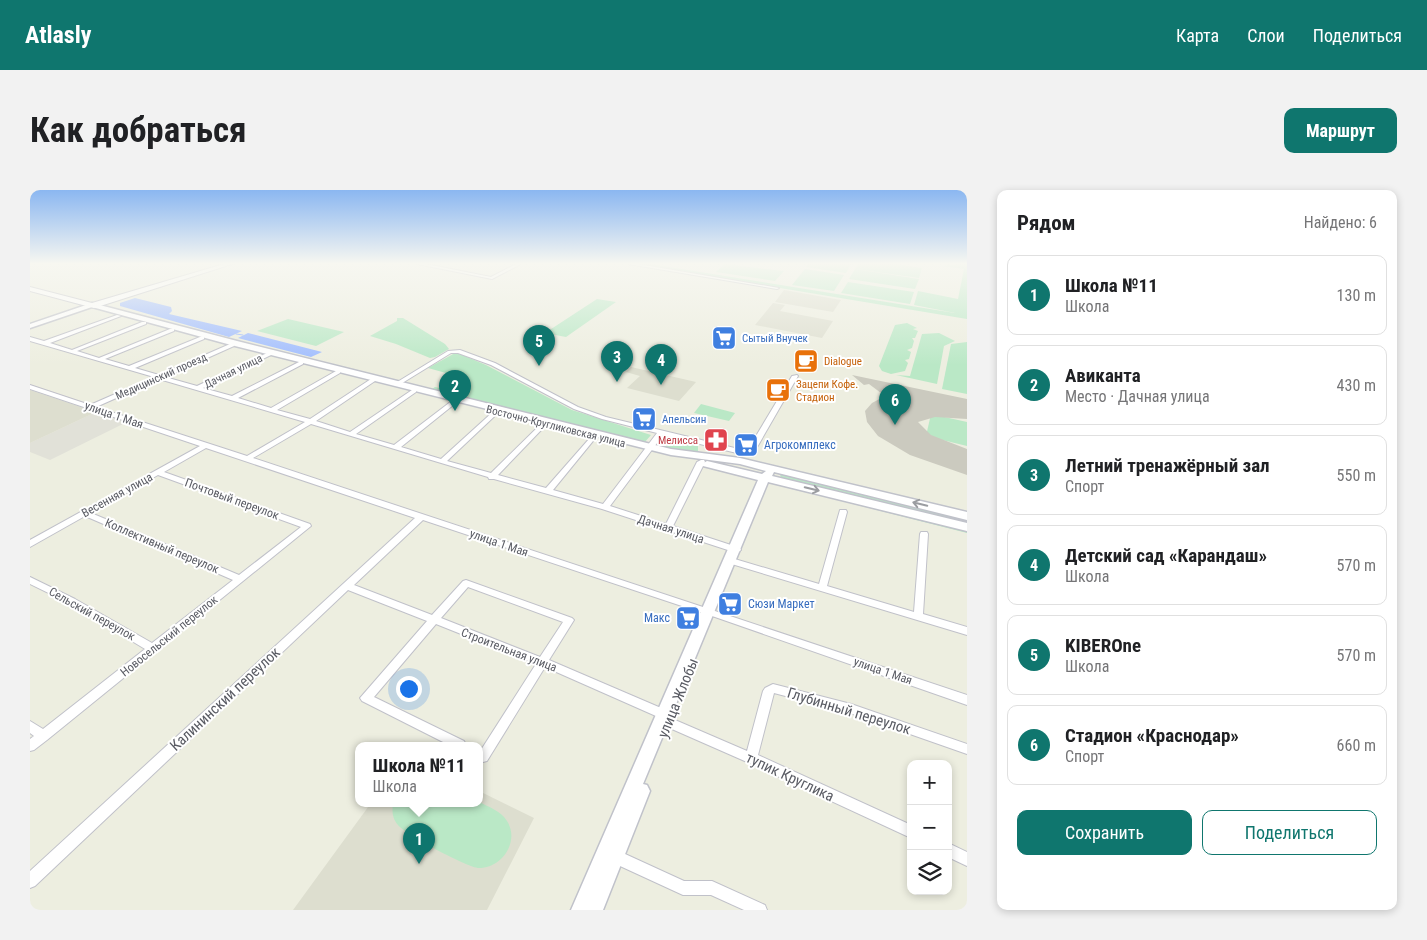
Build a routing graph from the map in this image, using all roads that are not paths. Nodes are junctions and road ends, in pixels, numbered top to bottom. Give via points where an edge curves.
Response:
1 (57, 298) edge
2 (120, 298) edge
3 (90, 307) junction
4 (119, 316) junction
5 (144, 323) junction
6 (30, 327) edge
7 (172, 330) junction
8 (202, 338) junction
9 (30, 339) edge
10 (45, 343) junction
11 (232, 345) junction
12 (72, 351) junction
13 (268, 354) junction
14 (100, 359) junction
15 (301, 362) junction
16 (130, 368) junction
17 (338, 372) junction
18 (795, 376) dead end
19 (160, 377) junction
20 (373, 380) junction
21 (397, 384) junction
22 (30, 387) edge
23 (198, 388) junction
24 (414, 391) junction
25 (233, 398) junction
26 (455, 401) junction
27 (90, 407) junction
28 (272, 410) junction
29 (497, 411) junction
30 (310, 422) junction
31 (544, 423) junction
32 (662, 432) junction
33 (351, 434) junction
34 (591, 440) dead end
35 (204, 446) junction
36 (650, 447) junction
37 (395, 448) junction
38 (247, 459) junction
39 (442, 462) junction
40 (701, 462) junction
41 (158, 472) junction
42 (789, 472) junction
43 (760, 476) junction
44 (492, 477) junction
45 (778, 477) junction
46 (546, 492) junction
47 (605, 507) junction
48 (843, 512) dead end
49 (84, 513) junction
50 (967, 516) edge
51 (421, 517) junction
52 (307, 526) joint
53 (967, 527) edge
54 (668, 528) junction
55 (924, 534) dead end
56 (30, 544) edge
57 (733, 555) junction
58 (240, 579) junction
59 (30, 580) edge
60 (347, 586) junction
61 (822, 588) junction
62 (709, 613) junction
63 (918, 616) junction
64 (433, 621) junction
65 (967, 631) edge
66 (153, 649) junction
67 (543, 662) junction
68 (967, 700) edge
69 (668, 718) junction
70 (30, 726) edge
71 (43, 736) junction
72 (454, 742) edge
73 (30, 746) edge
74 (967, 750) edge
75 (483, 757) edge
76 (751, 758) junction
77 (907, 830) edge
78 (952, 852) edge
79 (610, 854) junction
80 (967, 859) edge
81 (30, 881) edge
82 (581, 910) edge
83 (593, 910) edge
84 (760, 910) edge

1 - 3 street, Восточно-Кругликовская улица
2 - 3 street
3 - 4 main road, Восточно-Кругликовская улица
3 - 6 main road
3 - 21 main road, Восточно-Кругликовская улица
4 - 5 main road, Восточно-Кругликовская улица
4 - 10 street
5 - 7 main road, Восточно-Кругликовская улица
5 - 12 street
7 - 8 main road, Восточно-Кругликовская улица
7 - 14 street
8 - 11 main road, Восточно-Кругликовская улица
8 - 16 street
9 - 10 street, Дачная улица
10 - 12 street, Дачная улица
11 - 13 main road, Восточно-Кругликовская улица
11 - 19 street, Медицинский проезд
12 - 14 street, Дачная улица
13 - 15 main road, Восточно-Кругликовская улица
13 - 23 street, Дачная улица
14 - 16 street, Дачная улица
15 - 17 main road, Восточно-Кругликовская улица
15 - 25 street, Дачная улица
16 - 19 street, Дачная улица
17 - 20 main road, Восточно-Кругликовская улица
17 - 28 street
18 - 32 street via 748,454
19 - 23 street, Дачная улица
19 - 27 street, Медицинский проезд
20 - 24 main road, Восточно-Кругликовская улица
20 - 30 street
21 - 32 street via 450,352 458,351 507,370 576,408
21 - 36 main road, Восточно-Кругликовская улица
22 - 27 street, улица 1 Мая
23 - 25 street, Дачная улица
24 - 26 main road, Восточно-Кругликовская улица
24 - 33 street
25 - 28 street, Дачная улица
26 - 29 main road, Восточно-Кругликовская улица
26 - 37 street
27 - 35 street, улица 1 Мая
28 - 30 street, Дачная улица
29 - 31 main road, Восточно-Кругликовская улица
29 - 39 street
30 - 33 street, Дачная улица
30 - 38 street
31 - 36 main road, Восточно-Кругликовская улица
31 - 44 street
32 - 36 street
33 - 37 street, Дачная улица
34 - 46 street
35 - 38 street, улица 1 Мая
35 - 41 street, Весенняя улица
36 - 40 main road, Восточно-Кругликовская улица
36 - 43 main road, Восточно-Кругликовская улица
36 - 47 street
37 - 39 street, Дачная улица
38 - 51 street, улица 1 Мая
39 - 44 street, Дачная улица
40 - 43 main road, Восточно-Кругликовская улица
40 - 54 street
41 - 49 street, Весенняя улица
41 - 52 street, Почтовый переулок
42 - 43 main road, Восточно-Кругликовская улица
42 - 45 main road
50 -> 42 main road, Восточно-Кругликовская улица
43 - 45 main road via 768,482
43 - 57 main road, улица Жлобы
44 - 46 street, Дачная улица
45 -> 53 main road
46 - 47 street, Дачная улица
47 - 54 street, Дачная улица
48 - 61 street
49 - 56 street, Весенняя улица
49 - 58 street, Коллективный переулок
51 - 60 street, Калининский переулок
51 - 62 street, улица 1 Мая
52 - 58 street, Новосельский переулок
54 - 57 street, Дачная улица
55 - 63 street
57 - 61 street, Дачная улица
57 - 62 main road, улица Жлобы
58 - 66 street, Новосельский переулок
59 - 66 street, Сельский переулок
60 - 64 street, Строительная улица
60 - 81 street, Калининский переулок
61 - 63 street, Дачная улица
62 - 68 street, улица 1 Мая
62 - 69 main road, улица Жлобы
63 - 65 street, Дачная улица
64 - 67 street, Строительная улица
64 - 67 street via 466,583 569,620
64 - 72 street via 366,698
66 - 71 street, Новосельский переулок
67 - 69 street, Строительная улица
67 - 75 street
69 - 76 street, тупик Круглика
69 - 79 main road, улица Жлобы
70 - 71 street
71 - 73 street, Новосельский переулок
74 - 76 street, Глубинный переулок via 851,709 773,688
76 - 77 street, тупик Круглика
78 - 80 street
79 - 82 main road, улица Жлобы
79 - 83 main road, улица Жлобы
79 - 84 street via 682,888 712,888

